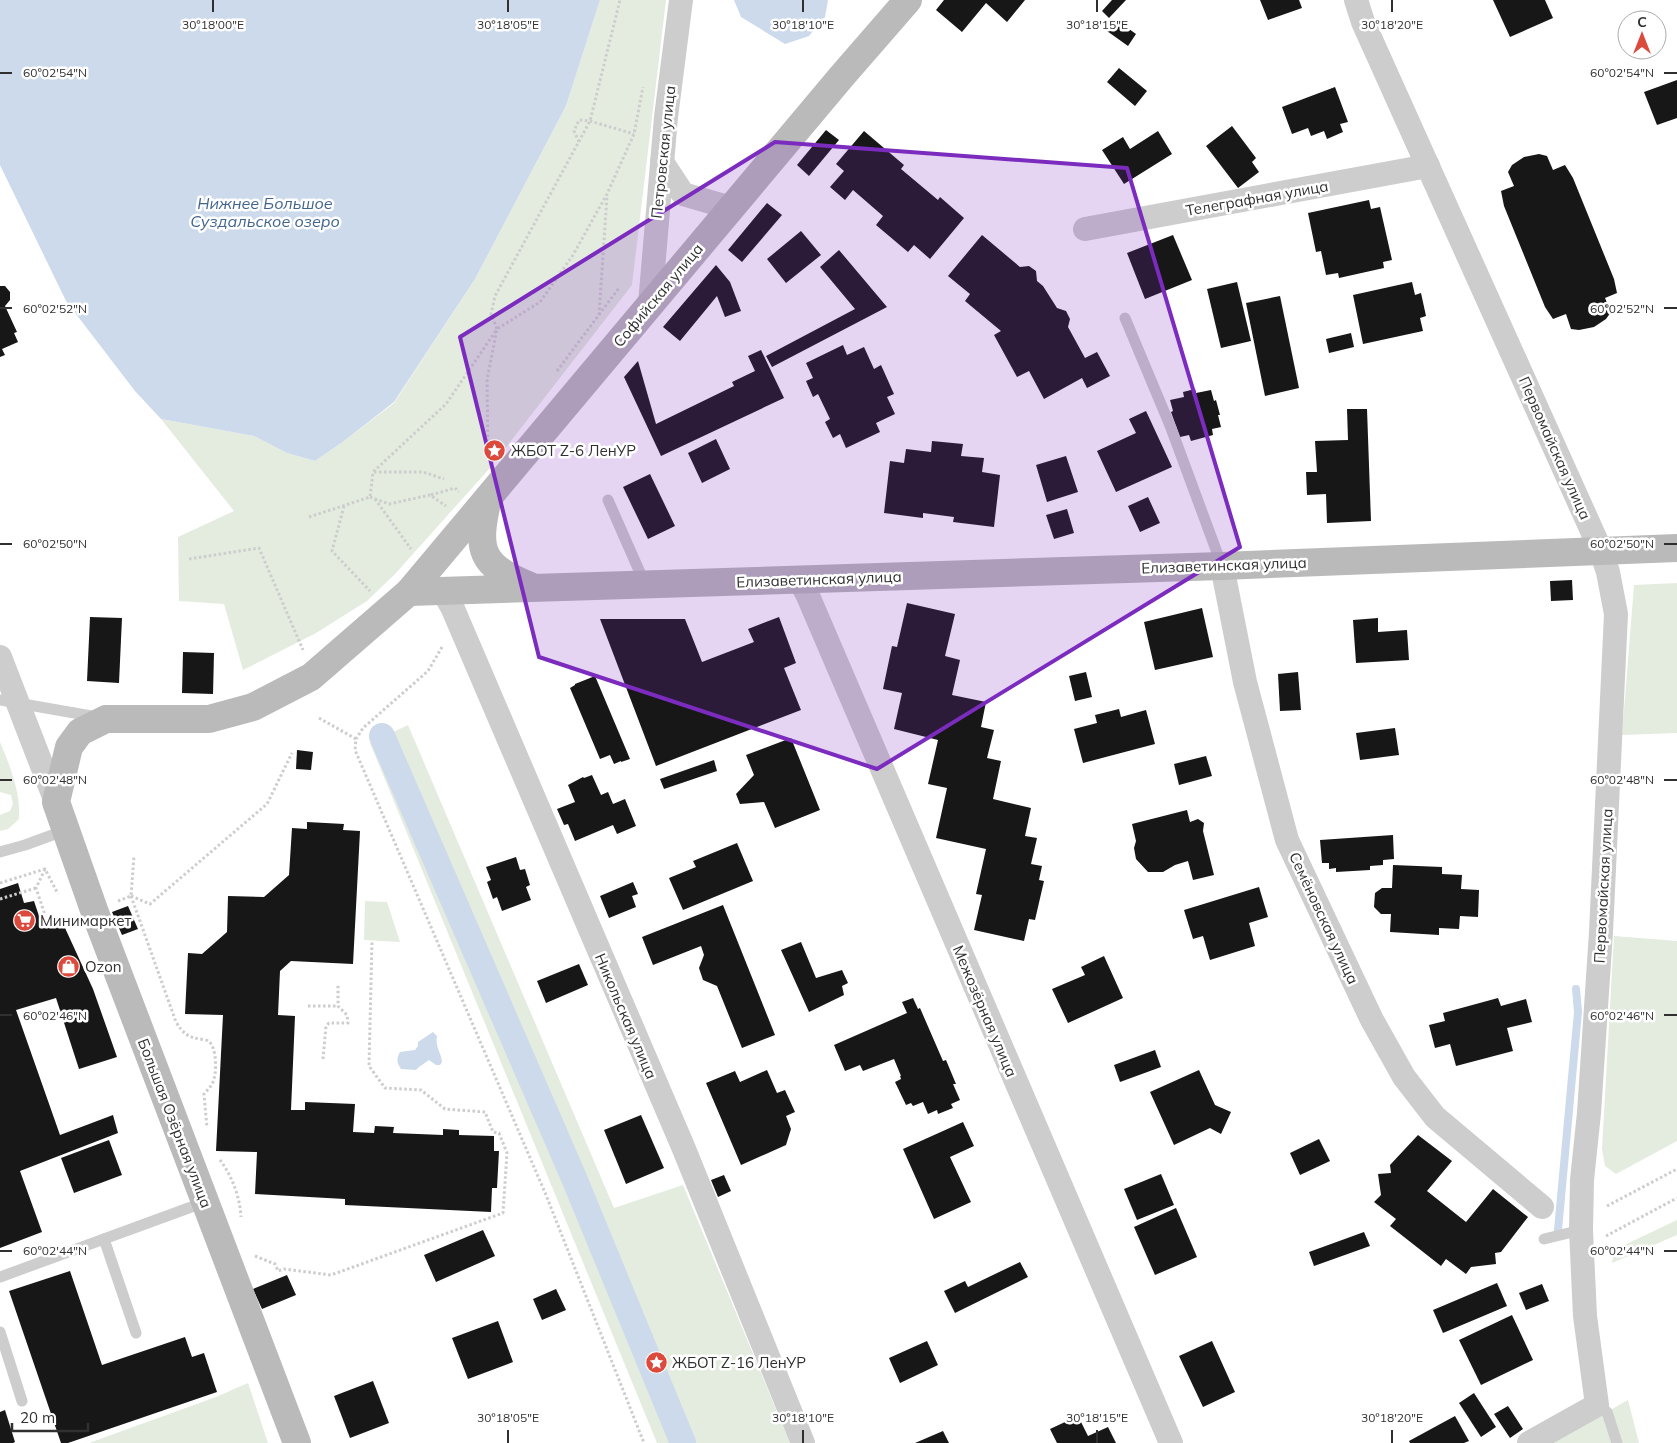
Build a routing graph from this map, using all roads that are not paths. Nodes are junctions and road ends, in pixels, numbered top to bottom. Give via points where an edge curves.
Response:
1 (681, 0) edge
2 (908, 0) edge
3 (1356, 0) edge
4 (662, 162) junction
5 (1428, 166) junction
6 (731, 208) junction
7 (1086, 229) dead end
8 (650, 304) junction
9 (1125, 318) dead end
10 (475, 496) junction
11 (608, 500) dead end
12 (1677, 548) edge
13 (1601, 550) junction
14 (1222, 566) junction
15 (799, 579) junction
16 (645, 584) junction
17 (535, 588) junction
18 (410, 592) junction
19 (448, 600) junction
20 (0, 657) edge
21 (9, 701) edge
22 (106, 719) junction
23 (56, 802) junction
24 (66, 830) junction
25 (0, 852) edge
26 (205, 1202) junction
27 (1542, 1208) dead end
28 (1581, 1233) junction
29 (104, 1239) junction
30 (1544, 1239) dead end
31 (0, 1276) edge
32 (0, 1332) edge
33 (136, 1333) dead end
34 (22, 1401) dead end
35 (1597, 1405) junction
36 (297, 1443) edge
37 (803, 1443) edge
38 (1171, 1443) edge
39 (1529, 1443) edge
40 (1617, 1443) edge

1 - 4 street, Петровская улица
2 - 6 street, Софийская улица
3 - 5 street, Первомайская улица
4 - 6 street via 683,194
4 - 8 street, Петровская улица
5 - 7 street, Телеграфная улица
5 - 13 street, Первомайская улица
6 - 8 street, Софийская улица
8 - 10 street, Софийская улица
9 - 14 lane via 1171,428
10 - 17 street via 482,524 482,545 492,564 507,576
10 - 18 street, Софийская улица
11 - 16 lane
12 - 13 street, Елизаветинская улица
13 - 14 street, Елизаветинская улица
13 - 28 street, Первомайская улица via 1616,614 1601,932 1582,1180
14 - 15 street, Елизаветинская улица
14 - 27 street, Семёновская улица via 1245,682 1287,840 1372,1020 1404,1077 1435,1117
15 - 16 street, Елизаветинская улица
15 - 38 street, Межозёрная улица
16 - 17 street, Елизаветинская улица
17 - 19 street, Елизаветинская улица
18 - 19 street, Елизаветинская улица
18 - 22 street via 311,677 253,707 209,719
19 - 37 street, Никольская улица via 687,1156
20 - 21 street
21 - 22 lane
21 - 23 street
22 - 23 street via 80,732 70,747
23 - 24 street, Большая Озёрная улица
24 - 25 lane
24 - 26 street, Большая Озёрная улица
26 - 29 lane
26 - 36 street, Большая Озёрная улица
28 - 30 lane
28 - 35 street, Первомайская улица via 1586,1316
29 - 31 lane
29 - 33 lane
32 - 34 lane
35 - 39 street
35 - 40 lane via 1607,1412

